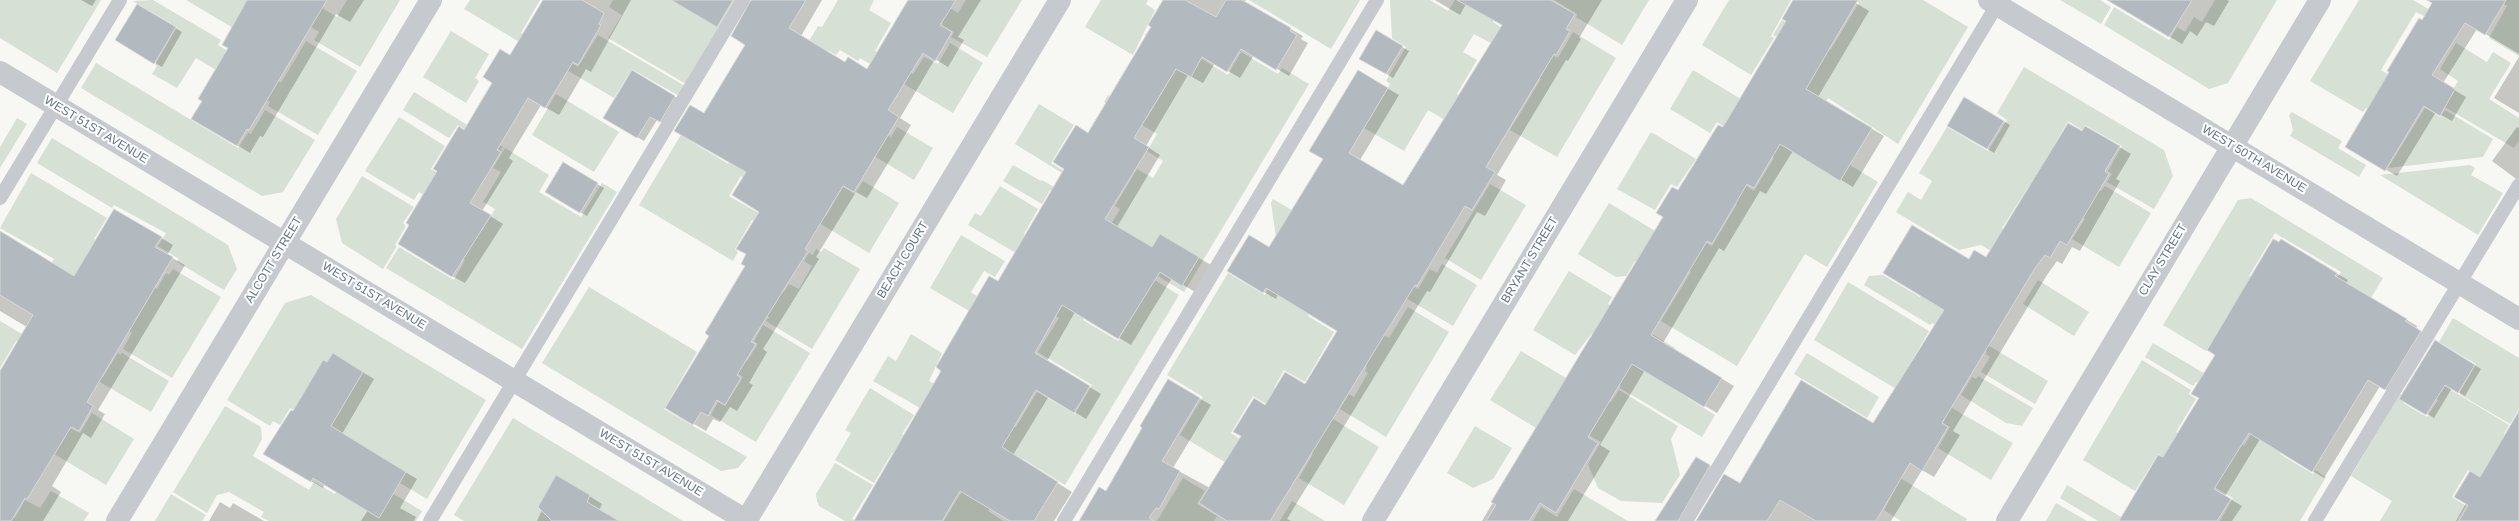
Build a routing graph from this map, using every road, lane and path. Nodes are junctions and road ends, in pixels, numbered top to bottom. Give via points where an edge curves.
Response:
1 (120, 0) edge
2 (431, 0) edge
3 (743, 0) edge
4 (1060, 0) edge
5 (1377, 0) edge
6 (1687, 0) edge
7 (2320, 0) edge
8 (1995, 2) edge
9 (0, 72) edge
10 (56, 106) junction
11 (2232, 146) junction
12 (2519, 185) edge
13 (0, 198) edge
14 (285, 243) junction
15 (2460, 283) junction
16 (2519, 319) edge
17 (514, 381) junction
18 (117, 521) edge
19 (430, 521) edge
20 (747, 521) edge
21 (1064, 521) edge
22 (1373, 521) edge
23 (1686, 521) edge
24 (2007, 521) edge
25 (2315, 521) edge

1 - 10 lane
2 - 14 street, ALCOTT STREET
3 - 17 lane
4 - 20 street, BEACH COURT
5 - 21 lane
6 - 22 street, BRYANT STREET
7 - 11 street, CLAY STREET
8 - 11 street, WEST 50TH AVENUE
8 - 23 lane
9 - 10 street, WEST 51ST AVENUE
10 - 13 lane
10 - 14 street, WEST 51ST AVENUE
11 - 15 street, WEST 50TH AVENUE
11 - 24 street, CLAY STREET
12 - 15 lane
14 - 17 street, WEST 51ST AVENUE
14 - 18 street, ALCOTT STREET
15 - 16 street, WEST 50TH AVENUE
15 - 25 lane
17 - 19 lane
17 - 20 street, WEST 51ST AVENUE

